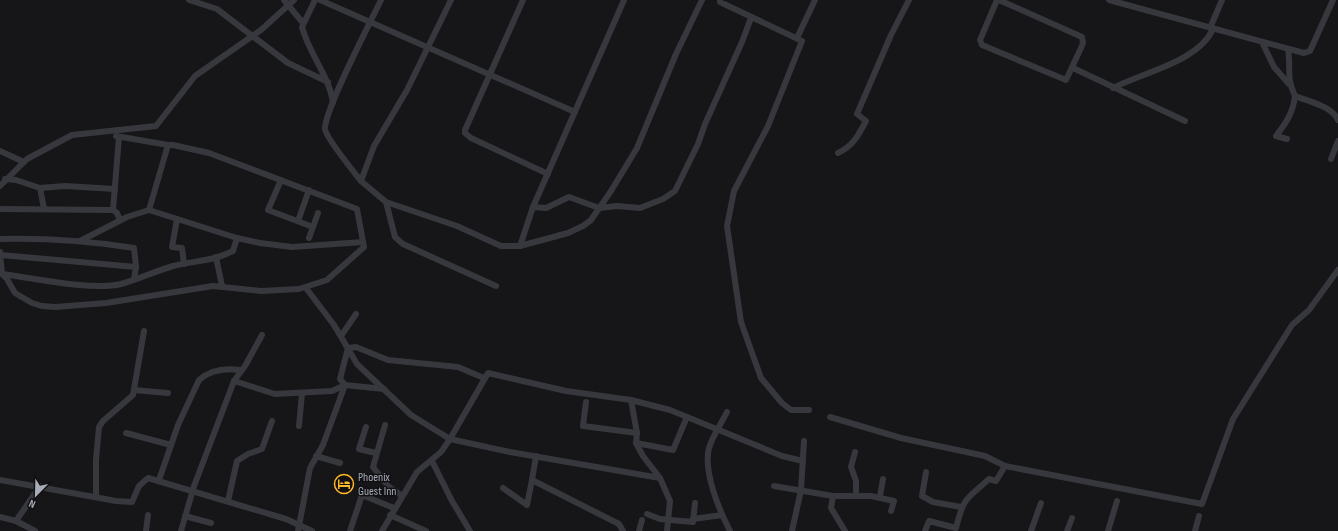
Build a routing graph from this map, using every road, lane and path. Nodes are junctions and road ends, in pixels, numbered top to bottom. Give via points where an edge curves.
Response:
1 (189, 0) edge
2 (294, 0) edge
3 (315, 0) edge
4 (320, 0) edge
5 (381, 0) edge
6 (451, 0) edge
7 (523, 0) edge
8 (624, 0) edge
9 (702, 0) edge
10 (815, 0) edge
11 (909, 0) edge
12 (998, 0) edge
13 (1109, 0) edge
14 (1222, 0) edge
15 (1333, 0) edge
16 (719, 1) edge
17 (286, 2) edge
18 (751, 18) junction
19 (370, 22) junction
20 (303, 23) junction
21 (1211, 29) junction
22 (254, 35) junction
23 (797, 38) junction
24 (1262, 42) junction
25 (429, 48) junction
26 (1288, 49) junction
27 (1073, 68) junction
28 (490, 75) junction
29 (328, 82) junction
30 (1289, 84) junction
31 (1113, 88) junction
32 (1295, 96) junction
33 (333, 103) junction
34 (575, 112) junction
35 (1338, 120) edge
36 (1185, 121) dead end
37 (102, 132) junction
38 (119, 137) junction
39 (1286, 140) dead end
40 (1338, 141) edge
41 (168, 144) junction
42 (0, 151) edge
43 (838, 153) dead end
44 (1331, 159) dead end
45 (24, 162) junction
46 (548, 174) junction
47 (5, 179) junction
48 (282, 180) junction
49 (361, 181) junction
50 (0, 186) edge
51 (40, 188) junction
52 (115, 189) junction
53 (309, 190) junction
54 (386, 202) junction
55 (533, 207) junction
56 (599, 208) junction
57 (0, 209) edge
58 (44, 209) junction
59 (113, 210) junction
60 (149, 210) junction
61 (318, 214) dead end
62 (177, 219) junction
63 (120, 220) junction
64 (298, 221) junction
65 (313, 227) junction
66 (237, 238) junction
67 (309, 238) dead end
68 (0, 239) edge
69 (80, 241) junction
70 (363, 242) junction
71 (520, 246) junction
72 (0, 254) edge
73 (216, 257) junction
74 (184, 264) junction
75 (136, 267) junction
76 (1338, 270) edge
77 (2, 274) junction
78 (134, 279) junction
79 (222, 286) junction
80 (496, 286) dead end
81 (306, 288) junction
82 (356, 314) dead end
83 (144, 331) dead end
84 (262, 336) dead end
85 (342, 336) junction
86 (348, 348) junction
87 (240, 370) junction
88 (484, 378) junction
89 (234, 381) junction
90 (344, 385) junction
91 (384, 389) junction
92 (134, 390) junction
93 (168, 393) dead end
94 (302, 393) junction
95 (631, 400) junction
96 (586, 402) dead end
97 (809, 410) dead end
98 (726, 412) dead end
99 (687, 417) junction
100 (830, 417) dead end
101 (272, 421) dead end
102 (385, 425) dead end
103 (299, 426) dead end
104 (366, 427) dead end
105 (716, 430) junction
106 (126, 433) dead end
107 (637, 433) junction
108 (450, 439) junction
109 (804, 441) dead end
110 (636, 443) junction
111 (171, 445) junction
112 (855, 452) dead end
113 (376, 453) junction
114 (316, 456) junction
115 (536, 456) junction
116 (803, 460) junction
117 (432, 461) junction
118 (340, 463) dead end
119 (1006, 466) junction
120 (926, 472) dead end
121 (660, 478) junction
122 (883, 479) dead end
123 (0, 480) edge
124 (159, 480) junction
125 (532, 480) junction
126 (40, 486) junction
127 (774, 486) dead end
128 (503, 488) dead end
129 (801, 490) junction
130 (193, 491) junction
131 (402, 496) junction
132 (834, 496) junction
133 (856, 496) junction
134 (880, 496) junction
135 (96, 498) junction
136 (228, 501) junction
137 (1117, 501) dead end
138 (695, 503) dead end
139 (1041, 503) dead end
140 (961, 507) junction
141 (394, 508) junction
142 (891, 511) dead end
143 (647, 514) dead end
144 (148, 515) dead end
145 (390, 515) junction
146 (722, 515) junction
147 (0, 516) edge
148 (185, 516) junction
149 (1199, 516) dead end
150 (1072, 518) dead end
151 (693, 519) junction
152 (642, 520) dead end
153 (668, 520) junction
154 (16, 521) junction
155 (211, 523) dead end
156 (299, 528) edge
157 (956, 529) edge
158 (35, 531) edge
159 (146, 531) edge
160 (181, 531) edge
161 (312, 531) edge
162 (350, 531) edge
163 (382, 531) edge
164 (426, 531) edge
165 (470, 531) edge
166 (624, 531) edge
167 (639, 531) edge
168 (667, 531) edge
169 (730, 531) edge
170 (792, 531) edge
171 (845, 531) edge
172 (925, 531) edge
173 (1031, 531) edge
174 (1067, 531) edge
175 (1108, 531) edge
176 (1195, 531) edge

1 - 22 street via 217,9
2 - 17 street
3 - 20 street
4 - 19 street
5 - 19 street
6 - 25 street
7 - 28 street
8 - 34 street
9 - 56 street via 676,54 637,148
10 - 23 street
11 - 43 street via 857,114 866,121 856,140
12 - 27 street via 1082,37 1083,43
12 - 27 street via 980,40 982,45 1066,80
13 - 21 street
14 - 21 street
15 - 26 street via 1310,51 1304,54
16 - 18 street
17 - 20 street
17 - 22 street
18 - 23 street
18 - 56 street via 698,144 675,191 640,208
19 - 25 street
19 - 33 street
20 - 29 street via 305,38
21 - 24 street
21 - 31 street via 1207,39 1197,50
22 - 29 street via 288,63
22 - 37 street via 195,76 156,126
23 - 97 street via 802,41 801,45 768,126 734,191 727,226 741,322 761,378 791,410
24 - 26 street
24 - 30 street via 1274,67
25 - 28 street
25 - 49 street via 374,146
26 - 30 street
27 - 31 street
28 - 34 street
28 - 46 street via 465,133
29 - 33 street
30 - 32 street
31 - 36 street
32 - 35 street via 1322,107 1336,115
32 - 39 street via 1294,108 1276,136
33 - 49 street via 326,122 326,133
34 - 46 street
37 - 38 street
37 - 45 street via 72,135
38 - 41 street
38 - 52 street
40 - 44 street
41 - 48 street via 210,153
41 - 60 street
42 - 45 street
45 - 47 street
46 - 55 street
47 - 50 street
47 - 51 street
48 - 53 street
48 - 64 street via 268,210
49 - 54 street
51 - 52 street via 65,186
51 - 58 street
52 - 59 street
53 - 64 street
53 - 70 street via 357,208
54 - 71 street via 457,226 501,246
54 - 80 street via 395,237 403,244
55 - 56 street via 546,208 569,197
55 - 71 street
56 - 71 street via 583,226 568,233
57 - 58 street
58 - 59 street
59 - 63 street
60 - 62 street
60 - 63 street
61 - 65 street
62 - 66 street
62 - 74 street via 172,247 182,248
63 - 69 street
64 - 65 street
65 - 67 street
66 - 70 street via 292,247
66 - 73 street via 233,251
68 - 69 street
69 - 75 street via 134,248
70 - 81 street via 364,247 327,280
72 - 75 street
72 - 77 street
73 - 74 street
73 - 79 street
74 - 78 street
75 - 78 street
76 - 119 street via 1310,310 1292,325 1233,419 1202,504
77 - 78 street via 92,286 121,284
77 - 79 street via 15,293 42,306 106,303
79 - 81 street via 261,291
81 - 85 street
82 - 85 street
83 - 92 street
84 - 87 street via 245,366
85 - 86 street
86 - 88 street via 356,347 388,360 458,367
86 - 90 street via 340,379
86 - 91 street via 357,364
87 - 89 street
87 - 111 street via 226,368 204,375 199,380
88 - 95 street via 488,373 566,391
88 - 108 street
89 - 94 street via 275,394
89 - 130 street
90 - 91 street
90 - 94 street via 332,391
90 - 114 street via 323,445
91 - 108 street via 411,415
92 - 93 street
92 - 135 street via 130,399 99,427
94 - 103 street
95 - 99 street
95 - 107 street
96 - 107 street via 583,426
98 - 105 street
99 - 105 street
99 - 110 street via 673,450
100 - 119 street via 901,438 985,456
101 - 136 street via 262,449 237,461
102 - 113 street
104 - 113 street via 359,450
105 - 116 street via 782,456
105 - 146 street via 706,462
106 - 111 street
107 - 110 street
108 - 115 street
108 - 117 street
109 - 116 street
110 - 121 street
111 - 124 street
112 - 133 street via 851,467 856,481
113 - 131 street via 373,467 388,486
114 - 118 street
114 - 156 street via 310,468
115 - 121 street
115 - 125 street
116 - 129 street
117 - 131 street via 417,472
117 - 165 street
119 - 140 street via 998,480 989,479 967,497
120 - 140 street via 922,496 933,502
121 - 153 street via 670,501
122 - 134 street
123 - 126 street
124 - 130 street
124 - 135 street via 148,478 139,486 132,502
125 - 128 street via 527,505
125 - 166 street via 619,524
126 - 135 street
126 - 154 street
127 - 129 street
129 - 132 street
129 - 170 street
130 - 136 street
130 - 148 street
131 - 141 street
132 - 133 street
132 - 171 street via 831,508
133 - 134 street
134 - 142 street via 894,501
136 - 156 street
137 - 175 street
138 - 151 street
139 - 173 street
140 - 157 street
141 - 145 street
141 - 162 street via 362,496
143 - 153 street
144 - 159 street
145 - 163 street
145 - 164 street
146 - 151 street
146 - 169 street
147 - 154 street
148 - 155 street
148 - 160 street
149 - 176 street
150 - 174 street
151 - 153 street via 693,522
152 - 167 street
153 - 168 street
154 - 158 street
156 - 161 street
157 - 172 street via 929,522

